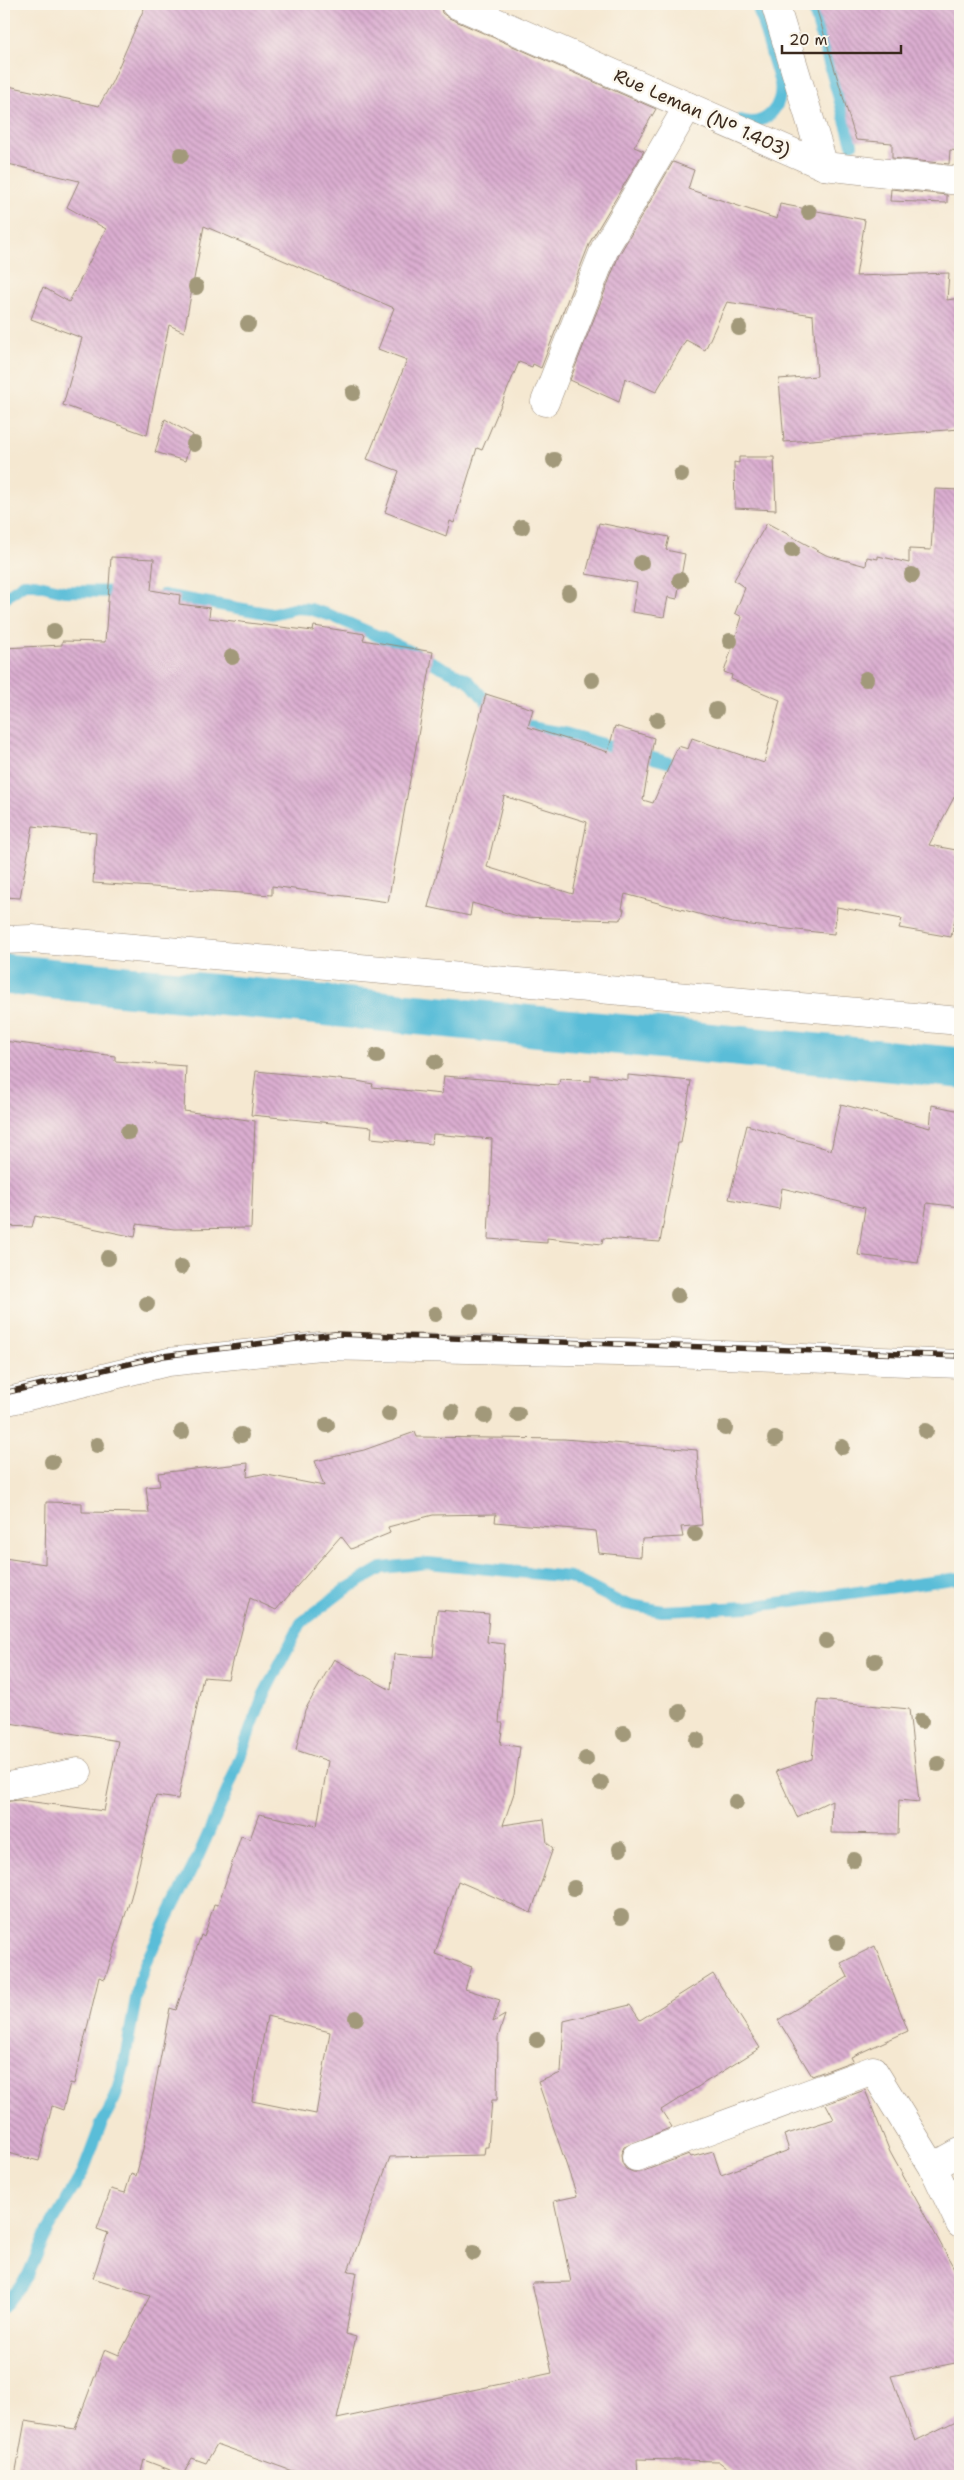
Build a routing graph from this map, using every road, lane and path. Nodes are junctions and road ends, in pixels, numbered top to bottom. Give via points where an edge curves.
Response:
1 (455, 4) edge
2 (776, 4) edge
3 (688, 106) junction
4 (824, 166) junction
5 (960, 181) edge
6 (545, 402) dead end
7 (4, 940) edge
8 (960, 1021) edge
9 (960, 1364) edge
10 (4, 1402) edge
11 (78, 1772) dead end
12 (4, 1787) edge
13 (960, 2152) edge
14 (636, 2157) dead end
15 (933, 2167) junction
16 (960, 2224) edge

1 - 3 street, Rue Leman (N° 1.403)
2 - 4 street
3 - 4 street, Rue Leman (N° 1.403)
3 - 6 street via 605,248
4 - 5 street, Rue Leman (N° 1.403)
7 - 8 street via 32,939
9 - 10 street via 320,1346 168,1362
11 - 12 street
13 - 15 street
14 - 15 street via 873,2070
15 - 16 street

